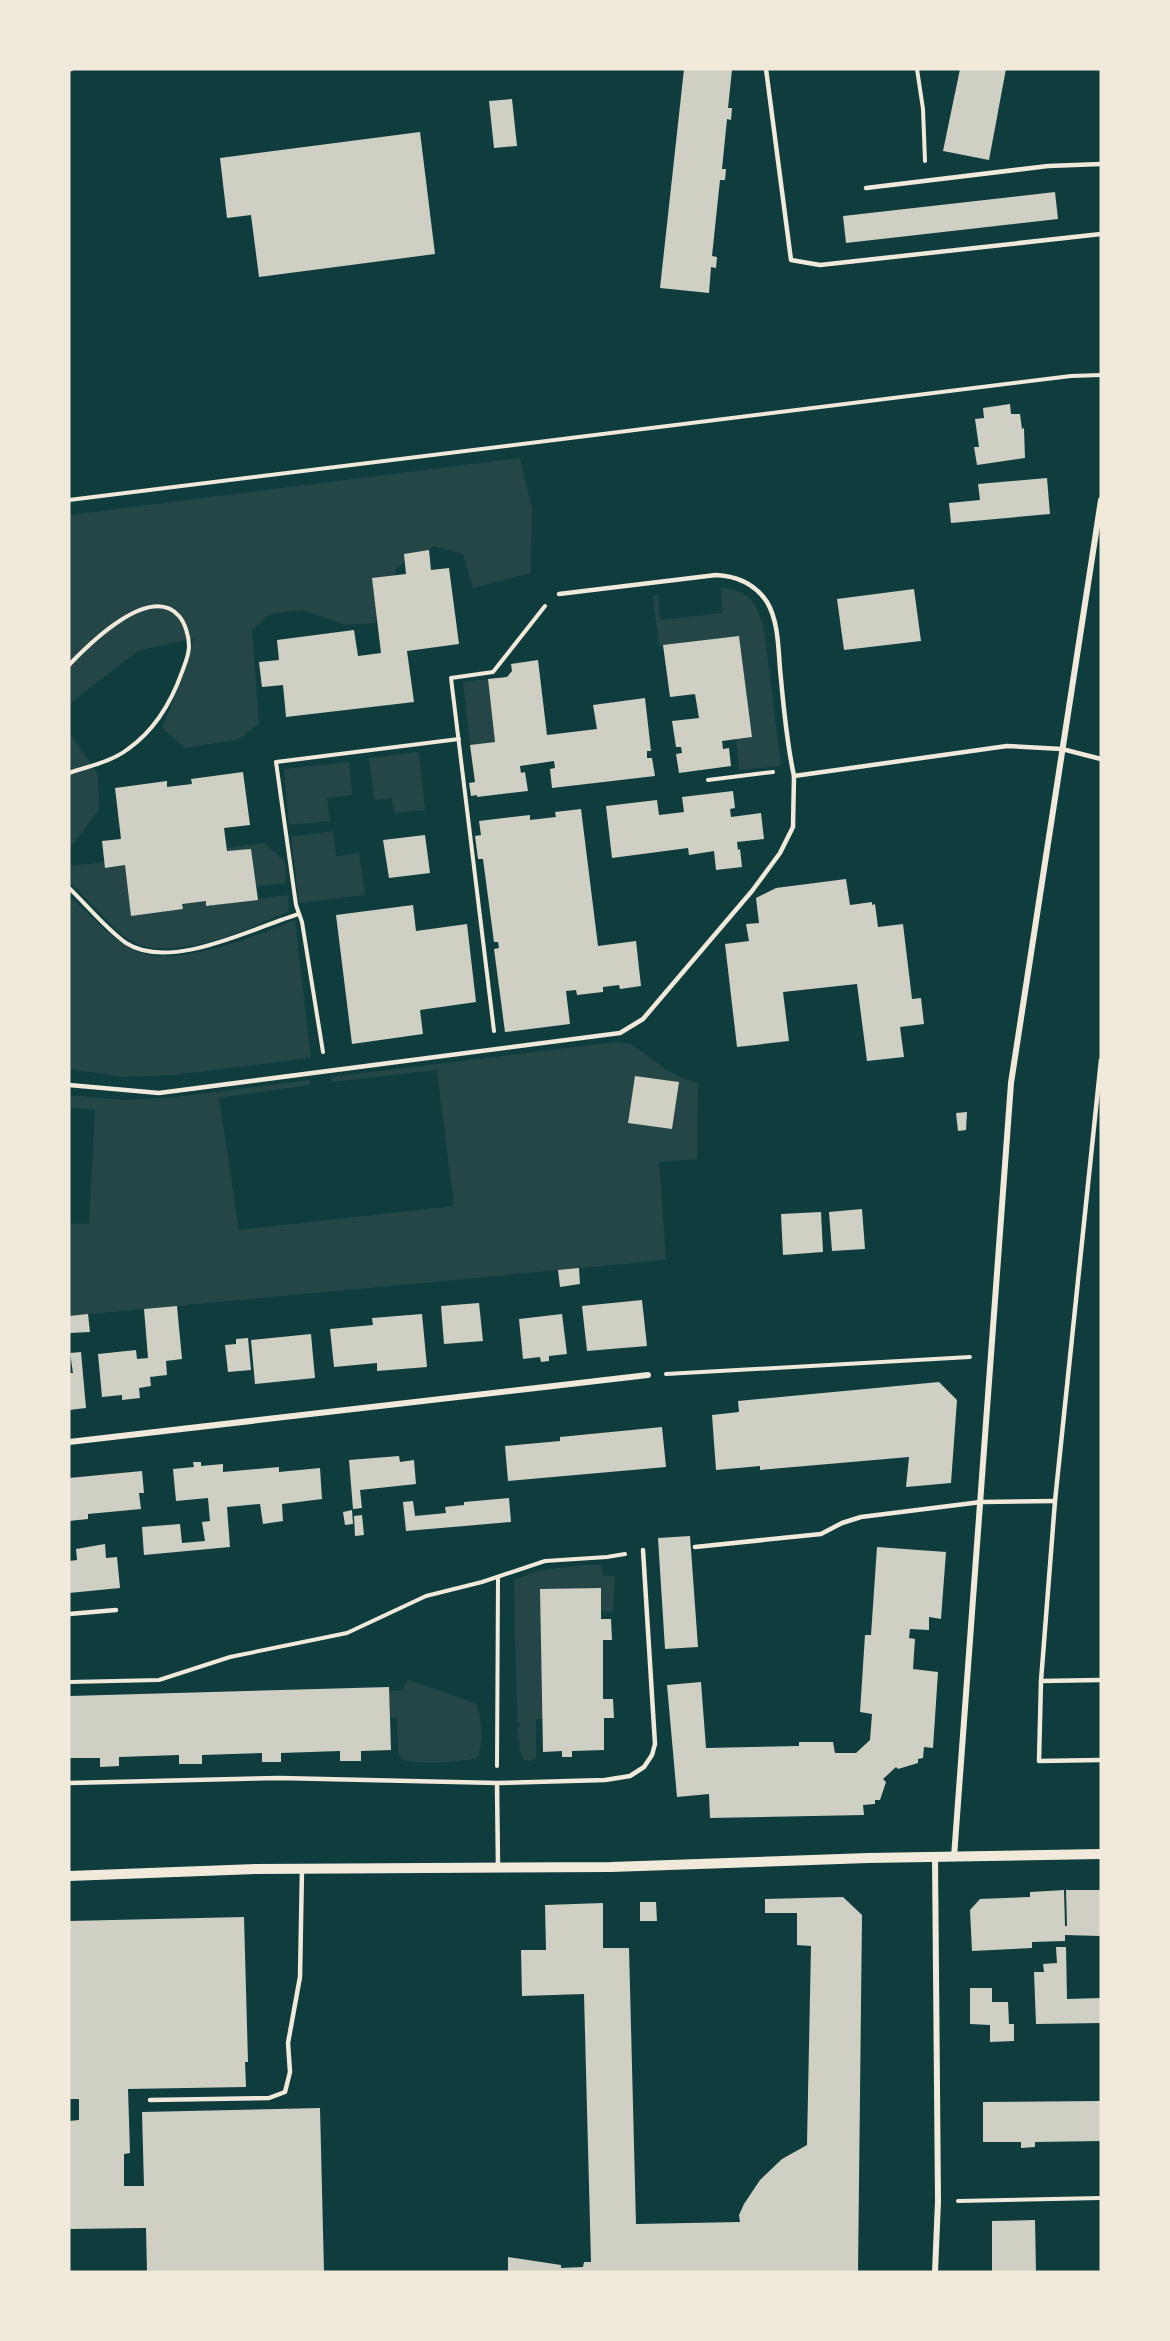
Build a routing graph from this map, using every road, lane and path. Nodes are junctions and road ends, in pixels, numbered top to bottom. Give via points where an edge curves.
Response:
1 (766, 69) edge
2 (917, 69) edge
3 (1101, 164) edge
4 (926, 181) junction
5 (866, 188) dead end
6 (1101, 234) edge
7 (1101, 375) edge
8 (69, 500) edge
9 (1101, 500) edge
10 (559, 594) joint
11 (69, 664) edge
12 (459, 740) junction
13 (1062, 749) junction
14 (1101, 759) edge
15 (70, 771) edge
16 (794, 776) junction
17 (708, 780) dead end
18 (69, 888) edge
19 (299, 914) junction
20 (496, 1049) junction
21 (1101, 1060) edge
22 (326, 1070) junction
23 (69, 1085) edge
24 (991, 1355) junction
25 (648, 1375) joint
26 (69, 1442) edge
27 (1055, 1501) junction
28 (981, 1502) junction
29 (695, 1547) dead end
30 (643, 1550) joint
31 (498, 1577) junction
32 (116, 1610) dead end
33 (69, 1614) edge
34 (1101, 1680) edge
35 (1041, 1681) junction
36 (69, 1682) edge
37 (1101, 1760) edge
38 (497, 1783) junction
39 (69, 1784) edge
40 (1101, 1854) edge
41 (954, 1857) junction
42 (935, 1858) junction
43 (498, 1868) junction
44 (302, 1869) junction
45 (69, 1876) edge
46 (150, 2100) dead end
47 (1101, 2198) edge
48 (938, 2201) junction
49 (935, 2272) edge

1 - 6 lane via 791,260 820,265
2 - 4 path
3 - 4 lane via 1048,166
4 - 5 lane
7 - 8 path
9 - 13 street
10 - 12 path via 552,597 494,672 452,678
10 - 16 lane via 716,575 739,578 757,590 768,603 775,623 787,745
11 - 15 path via 112,625 138,611 166,607 182,619 186,629 188,656 157,722 141,740 111,760
12 - 19 path via 276,762
12 - 20 path
13 - 14 lane
13 - 16 lane via 1007,746
13 - 24 street via 1011,1083
16 - 17 path via 781,772
16 - 20 lane via 792,826 780,853 643,1019 620,1032
18 - 19 path via 125,942 148,951 170,952 218,943
19 - 22 path
20 - 22 lane
21 - 27 lane
22 - 23 lane via 159,1093
24 - 25 path
24 - 28 street
25 - 26 street
27 - 28 lane
27 - 35 lane
28 - 29 lane via 861,1517 821,1534
28 - 41 street
30 - 31 path via 545,1562
30 - 38 lane via 655,1744 652,1755 644,1767 630,1776
31 - 36 path via 426,1596 347,1633 230,1657 159,1680
31 - 38 path
32 - 33 lane
34 - 35 lane
35 - 37 lane via 1038,1761
38 - 39 lane via 280,1778
38 - 43 lane
40 - 41 street
41 - 42 street
42 - 43 street
42 - 48 street
43 - 44 street
44 - 45 street
44 - 46 lane via 300,1977 288,2043 290,2072 285,2092 269,2098
47 - 48 path
48 - 49 street

